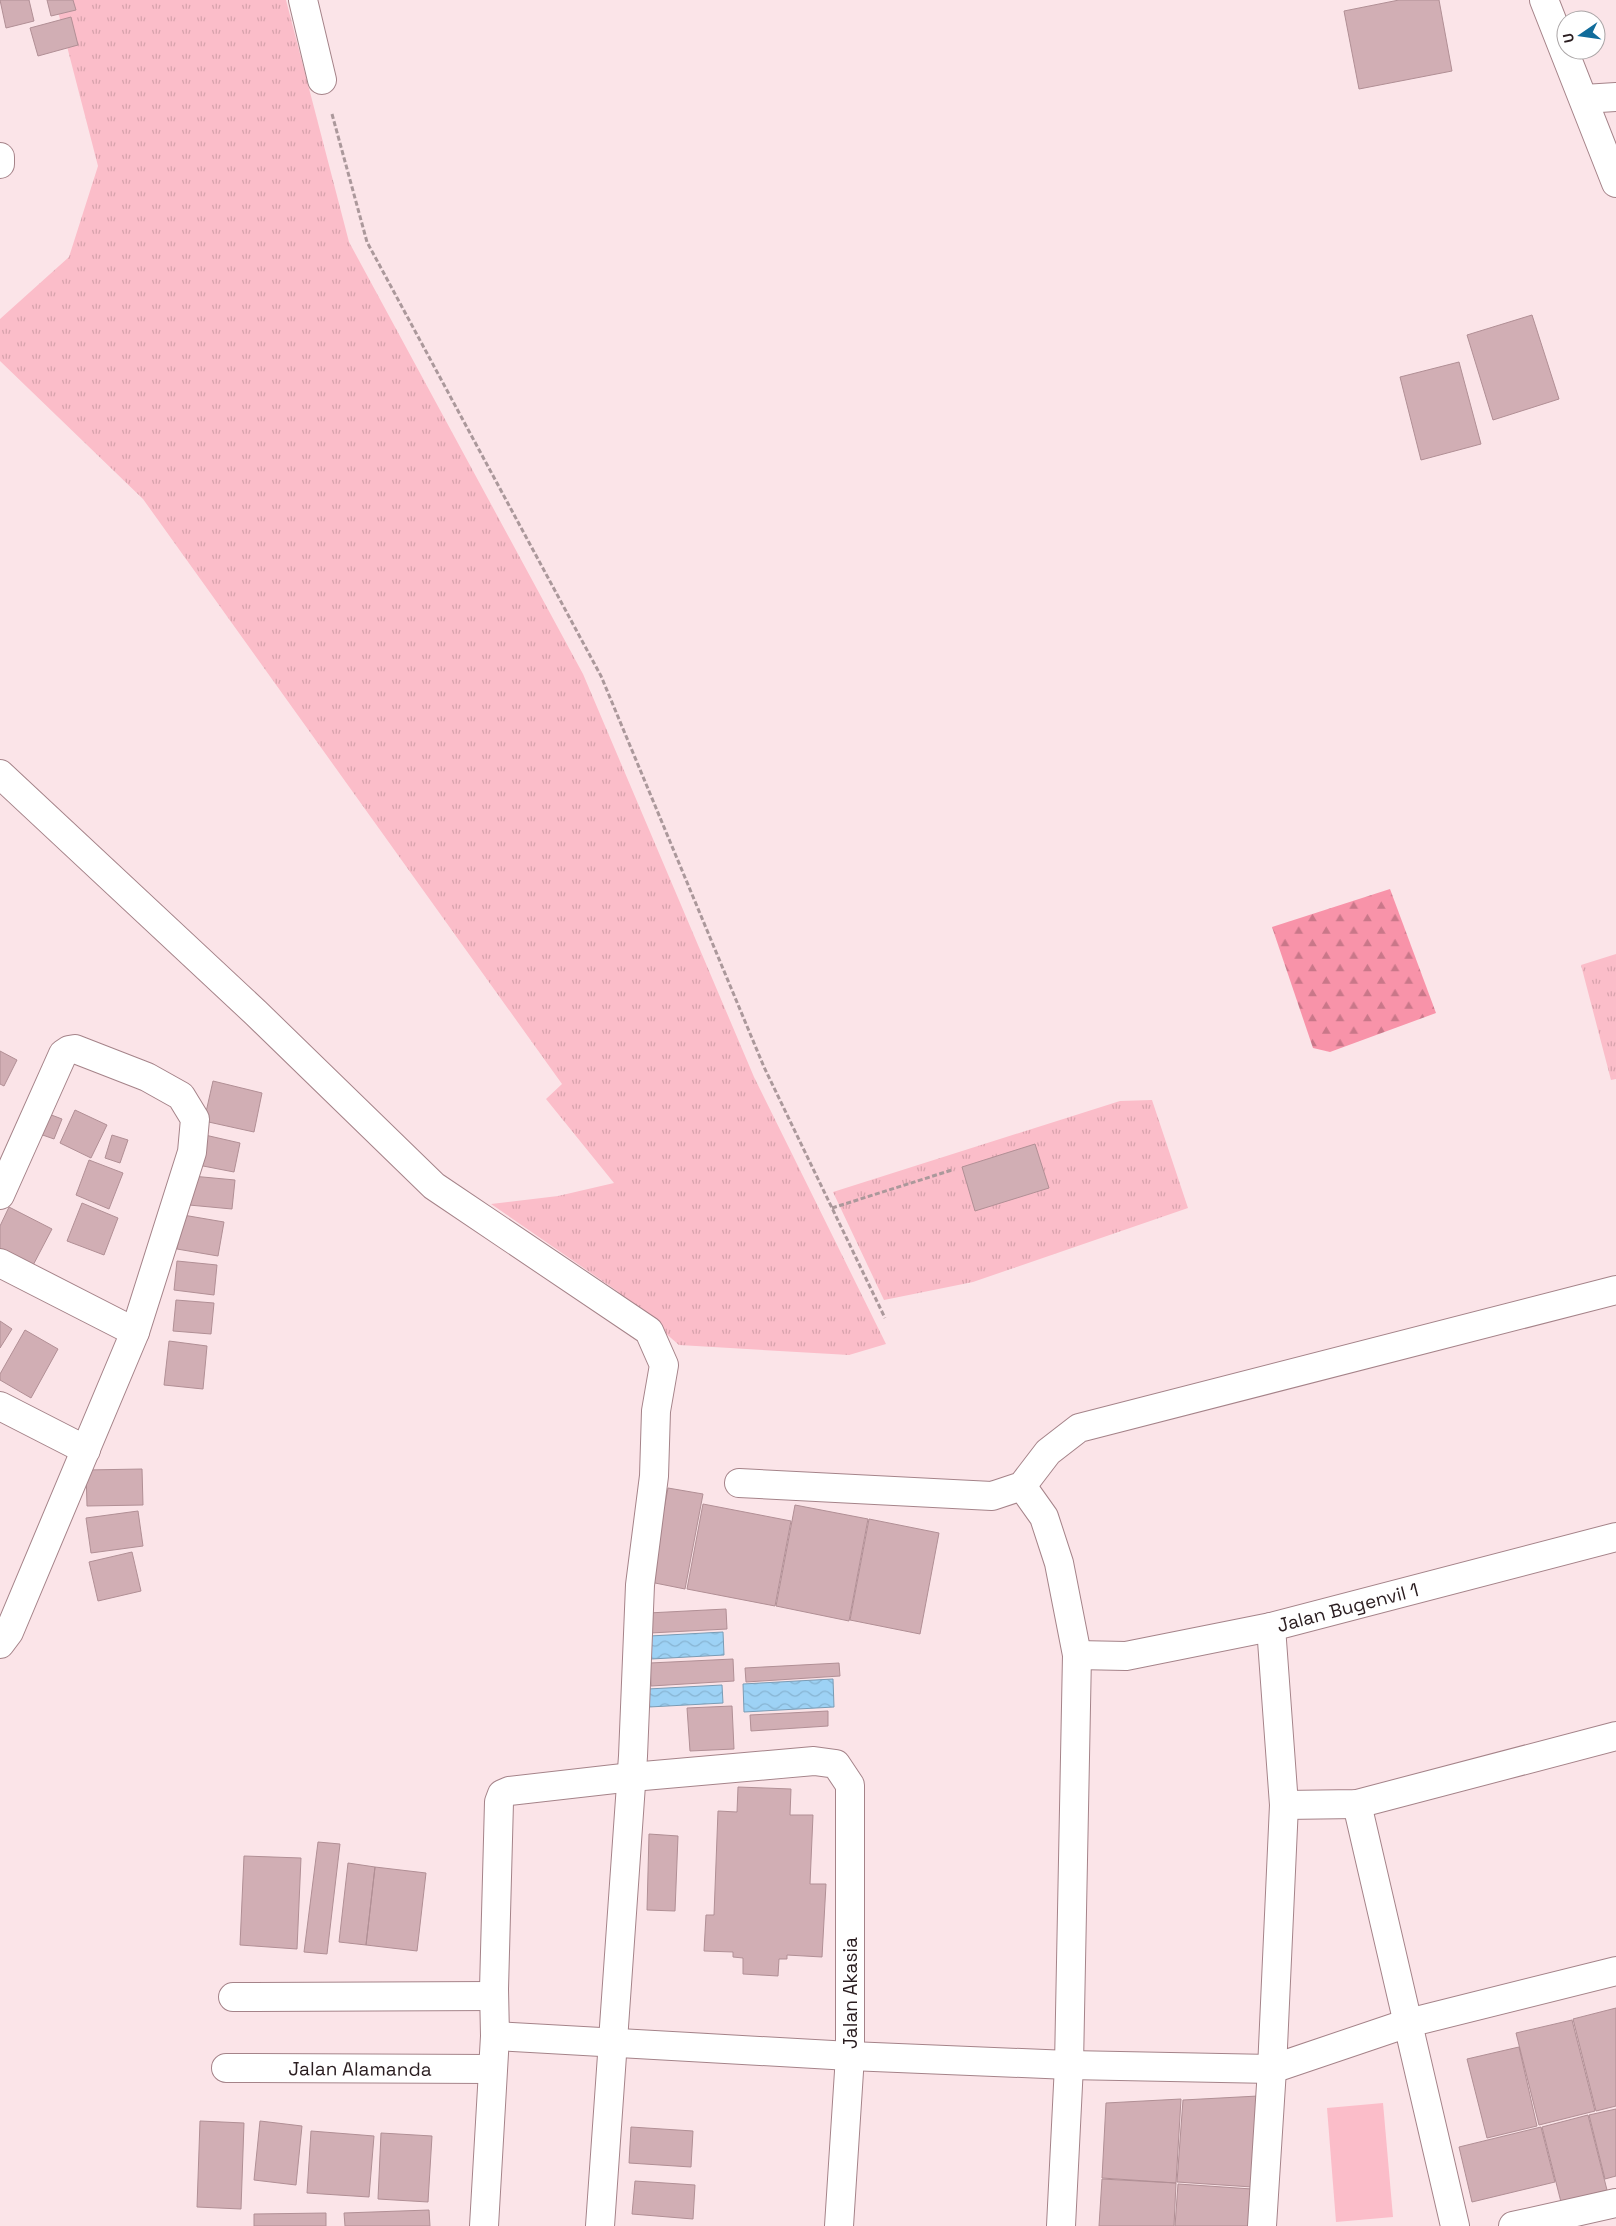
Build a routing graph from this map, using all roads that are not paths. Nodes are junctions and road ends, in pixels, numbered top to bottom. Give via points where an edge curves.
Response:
1 (303, 0) edge
2 (1544, 0) edge
3 (322, 80) road end
4 (1616, 97) edge
5 (1584, 99) junction
6 (0, 157) edge
7 (0, 164) edge
8 (1616, 183) edge
9 (0, 774) edge
10 (3, 1183) edge
11 (0, 1263) edge
12 (1616, 1290) edge
13 (135, 1332) junction
14 (0, 1406) edge
15 (86, 1450) junction
16 (739, 1483) dead end
17 (1022, 1486) junction
18 (1616, 1537) edge
19 (1271, 1627) junction
20 (0, 1644) edge
21 (1076, 1655) junction
22 (1616, 1736) edge
23 (632, 1777) junction
24 (1357, 1804) junction
25 (1284, 1805) junction
26 (1616, 1971) edge
27 (494, 1996) junction
28 (233, 1997) dead end
29 (1408, 2023) junction
30 (495, 2036) junction
31 (613, 2043) junction
32 (850, 2056) junction
33 (1069, 2066) junction
34 (226, 2068) dead end
35 (492, 2069) junction
36 (1272, 2069) junction
37 (1616, 2203) edge
38 (484, 2226) edge
39 (600, 2226) edge
40 (839, 2226) edge
41 (1061, 2226) edge
42 (1262, 2226) edge
43 (1455, 2226) edge
44 (1512, 2226) edge

1 - 3 street
2 - 5 street
4 - 5 street
5 - 8 street
6 - 7 street
9 - 23 street via 256,1013 434,1186 649,1331 664,1365 656,1411 654,1476 640,1585
10 - 13 street via 63,1054 69,1050 75,1049 147,1077 181,1096 194,1119 192,1152
11 - 13 street
12 - 17 street via 1078,1428 1048,1452
13 - 15 street
14 - 15 street
15 - 20 street via 10,1632
16 - 17 street via 992,1496
17 - 21 street via 1044,1516 1059,1562
18 - 19 street, Jalan Bugenvil 1
19 - 21 street, Jalan Bugenvil 1 via 1126,1656
19 - 25 street
21 - 33 street
22 - 24 street
23 - 27 street via 502,1794 499,1802
23 - 31 street
23 - 32 street, Jalan Akasia via 814,1761 836,1764 850,1785
24 - 25 street
24 - 29 street
25 - 36 street
26 - 29 street
27 - 28 street
27 - 30 street
29 - 36 street
29 - 43 street
30 - 31 street
30 - 35 street
31 - 32 street
31 - 39 street
32 - 33 street
32 - 40 street, Jalan Akasia
33 - 36 street
33 - 41 street
34 - 35 street, Jalan Alamanda
35 - 38 street
36 - 42 street
37 - 44 street

